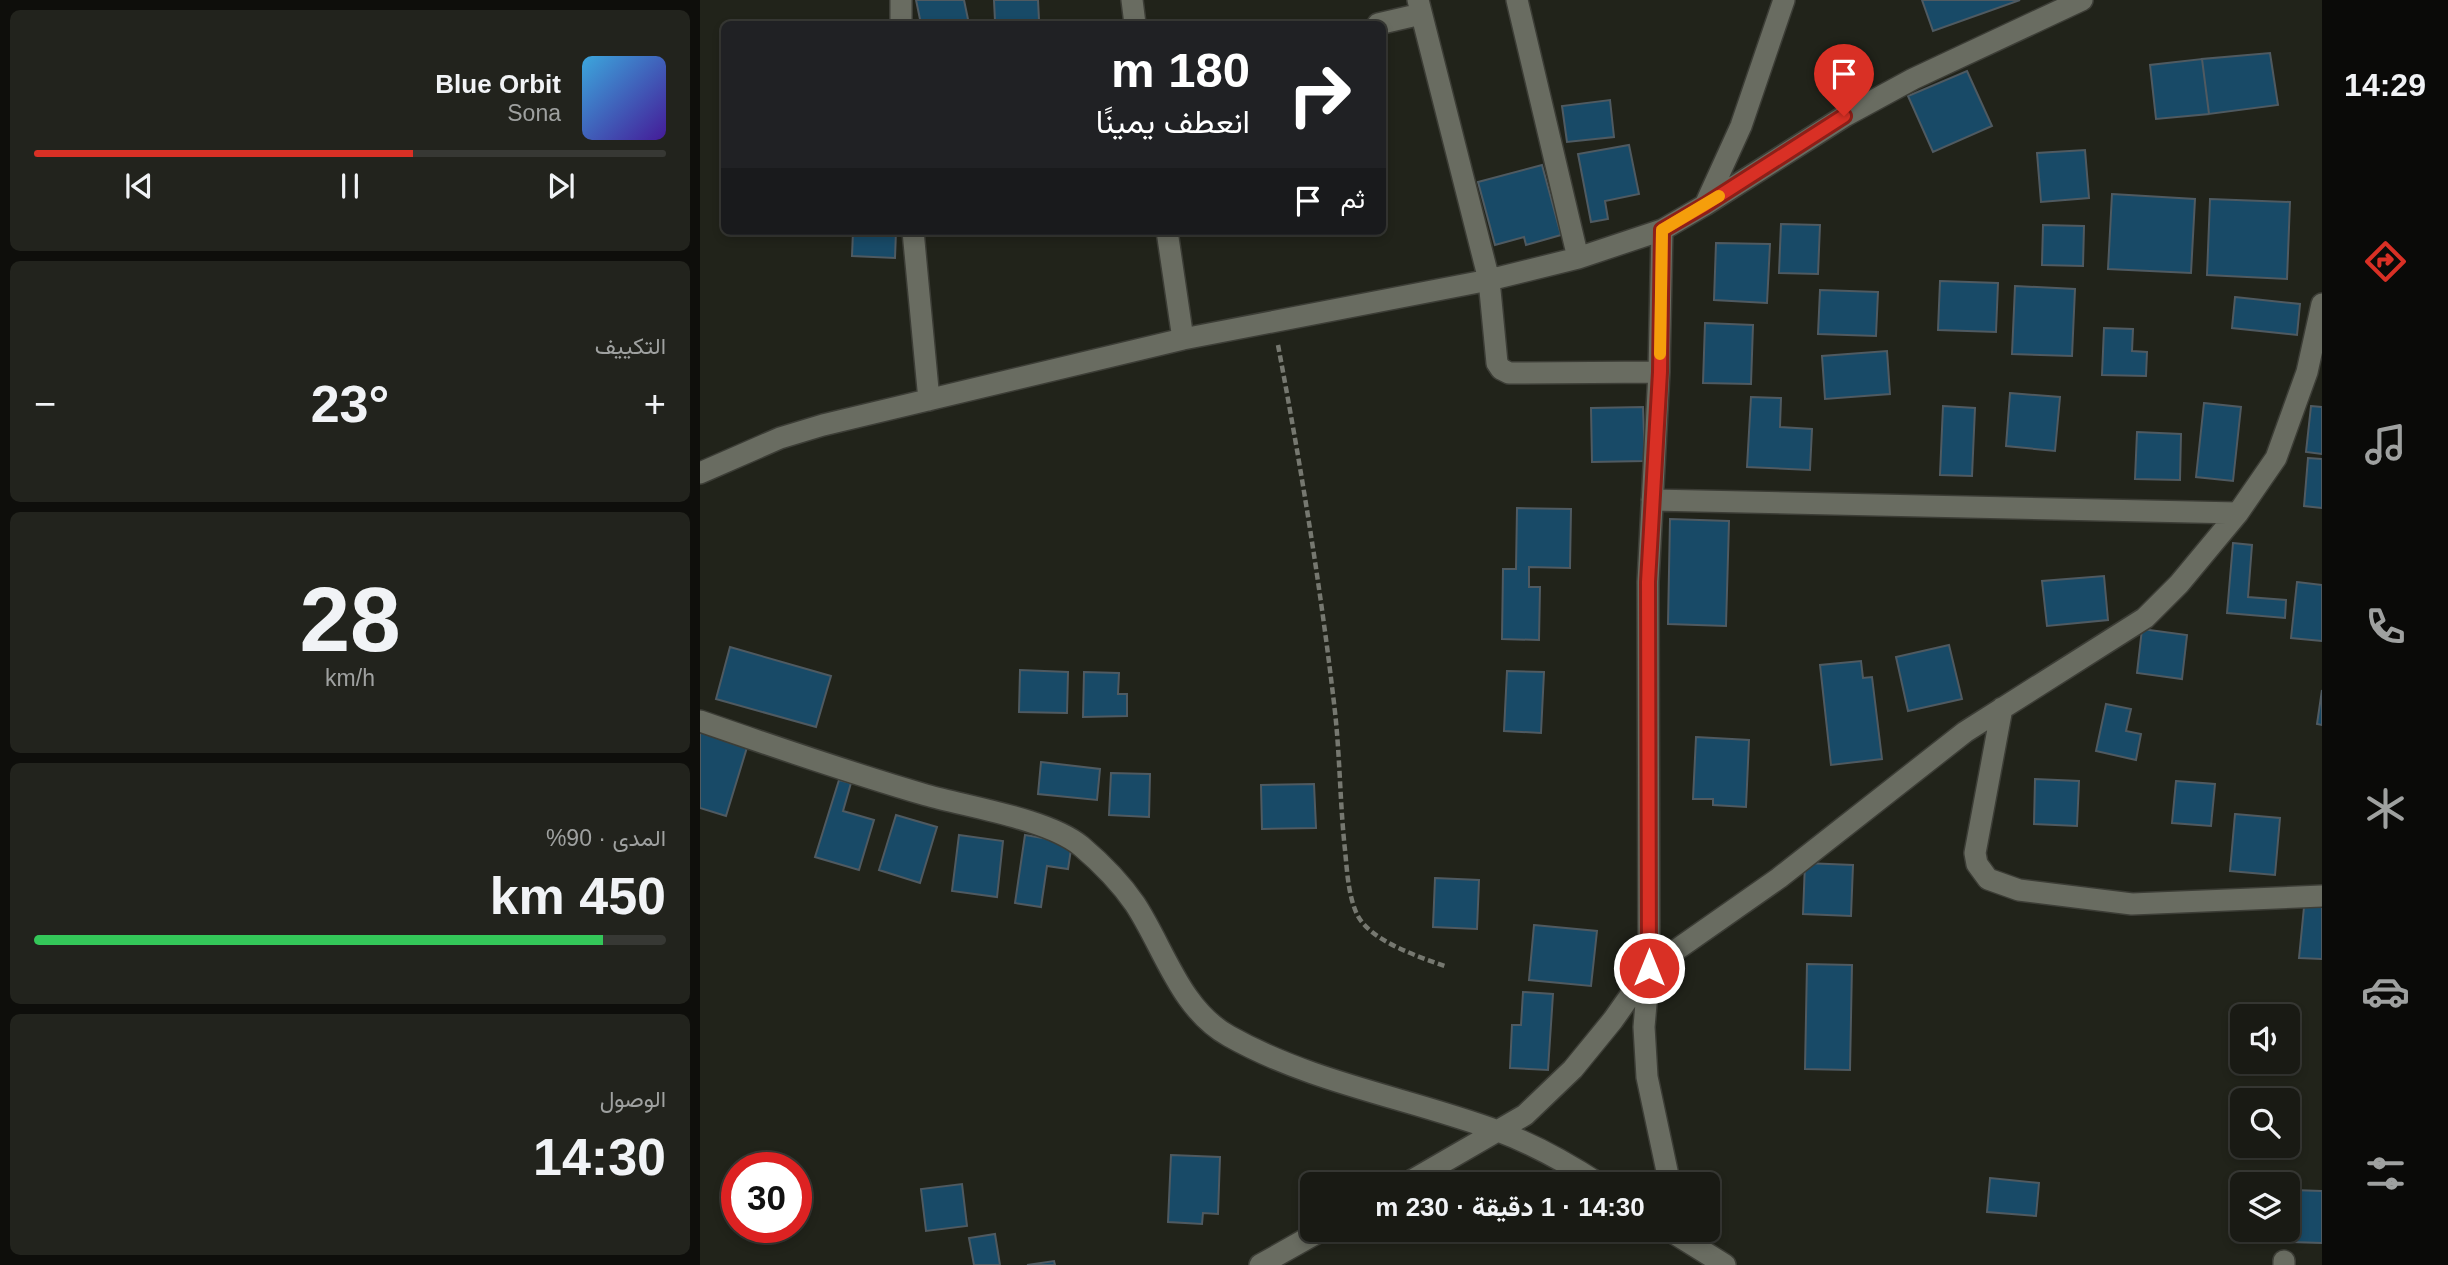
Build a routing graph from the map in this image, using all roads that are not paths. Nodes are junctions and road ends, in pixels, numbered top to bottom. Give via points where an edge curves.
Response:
1 (901, 0) edge
2 (1132, 0) edge
3 (1517, 0) edge
4 (1784, 0) edge
5 (2082, 0) edge
6 (1420, 7) edge
7 (901, 21) edge
8 (1136, 21) edge
9 (1385, 21) edge
10 (1705, 205) junction
11 (1662, 230) junction
12 (913, 235) edge
13 (1168, 235) edge
14 (1578, 258) junction
15 (1489, 280) junction
16 (2322, 304) edge
17 (1183, 339) junction
18 (2317, 349) edge
19 (1660, 372) junction
20 (929, 400) junction
21 (700, 474) edge
22 (1652, 499) junction
23 (2238, 513) junction
24 (2002, 708) junction
25 (700, 721) edge
26 (2322, 896) edge
27 (1649, 968) junction
28 (1499, 1131) junction
29 (1427, 1172) edge
30 (1582, 1172) edge
31 (1667, 1172) edge
32 (1301, 1242) edge
33 (1680, 1242) edge
34 (1690, 1242) edge
35 (1260, 1265) edge
36 (1691, 1265) edge
37 (1725, 1265) edge

1 - 7 street
2 - 8 street
3 - 14 street
4 - 10 street via 1741,126
5 - 10 street via 1844,116
6 - 9 street
6 - 15 street
10 - 11 street
11 - 14 street
11 - 19 street
12 - 20 street
13 - 17 street
14 - 15 street
15 - 17 street
15 - 19 street via 1501,369 1509,373
16 - 18 street
17 - 20 street
18 - 23 street via 2276,458
19 - 22 street
20 - 21 street via 780,438
22 - 23 street
22 - 27 street
23 - 24 street via 2165,601 2145,618
24 - 26 street via 1975,853 1988,879 2018,890 2132,904
24 - 27 street via 1779,878
25 - 28 street via 925,794 1044,826 1078,844 1106,868 1135,905 1199,1011 1225,1034 1260,1053 1352,1086
27 - 28 street via 1573,1069 1525,1115
27 - 31 street via 1644,1027 1647,1077
28 - 29 street
28 - 30 street
32 - 35 street
33 - 36 street
34 - 37 street

